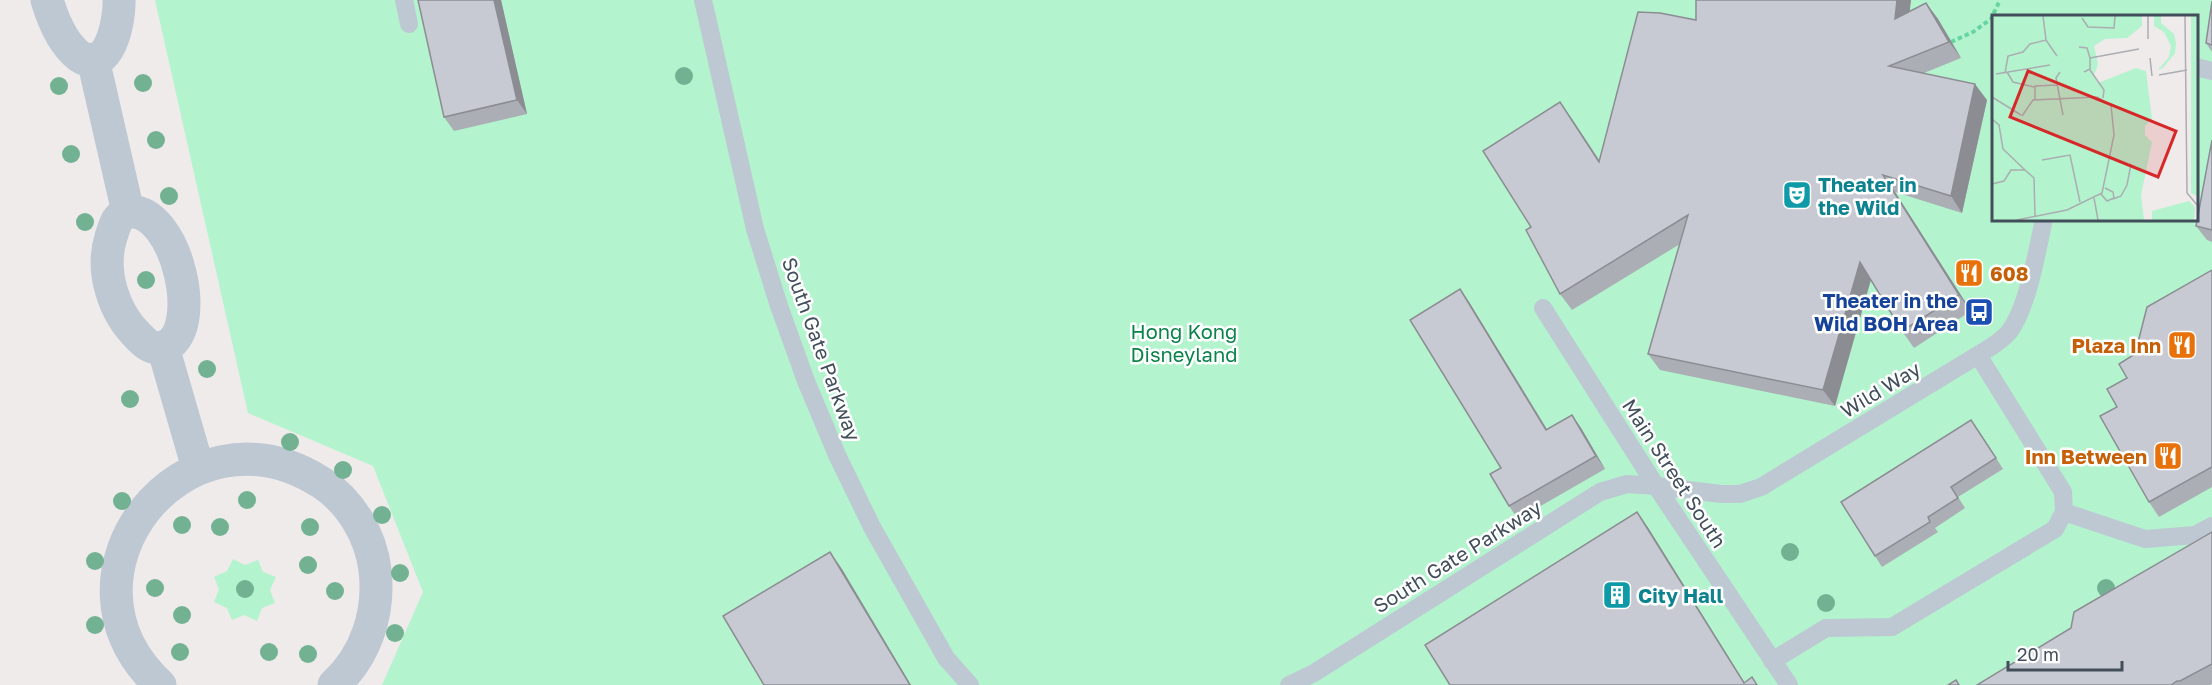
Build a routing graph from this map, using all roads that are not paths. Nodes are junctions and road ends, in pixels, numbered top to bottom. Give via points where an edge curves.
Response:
1 (47, 0) edge
2 (119, 0) edge
3 (404, 0) edge
4 (703, 0) edge
5 (409, 24) dead end
6 (93, 59) junction
7 (2197, 67) edge
8 (2212, 71) edge
9 (128, 212) junction
10 (2044, 220) edge
11 (1543, 308) dead end
12 (163, 347) junction
13 (1978, 355) junction
14 (198, 468) junction
15 (1656, 486) junction
16 (2064, 512) junction
17 (2212, 526) edge
18 (1772, 661) junction
19 (160, 685) edge
20 (334, 685) edge
21 (970, 685) edge
22 (1289, 685) edge
23 (1789, 685) edge

1 - 6 street via 64,39 80,56
2 - 6 street via 116,29 108,51
3 - 5 lane
4 - 21 lane, South Gate Parkway via 755,229 806,381 872,527 946,658
6 - 9 street
7 - 8 lane
9 - 12 street via 116,221 109,243 111,289 132,330 148,346
9 - 12 street via 144,214 160,230 181,270 183,317 176,339
10 - 13 lane, Wild Way via 2017,318 1998,342
11 - 15 lane, Main Street South
12 - 14 street
13 - 15 lane, Wild Way via 1761,487 1740,494 1721,494
13 - 16 lane via 2064,492
14 - 19 street via 148,504 131,530 120,559 120,620 131,648
14 - 20 street via 225,461 280,463 306,473 348,507 373,556 375,612 354,663
15 - 18 lane, Main Street South
15 - 22 lane, South Gate Parkway via 1627,484 1600,492
16 - 17 lane via 2145,539 2195,536
16 - 18 lane via 2055,529 1892,627 1826,628
18 - 23 lane, Main Street South

